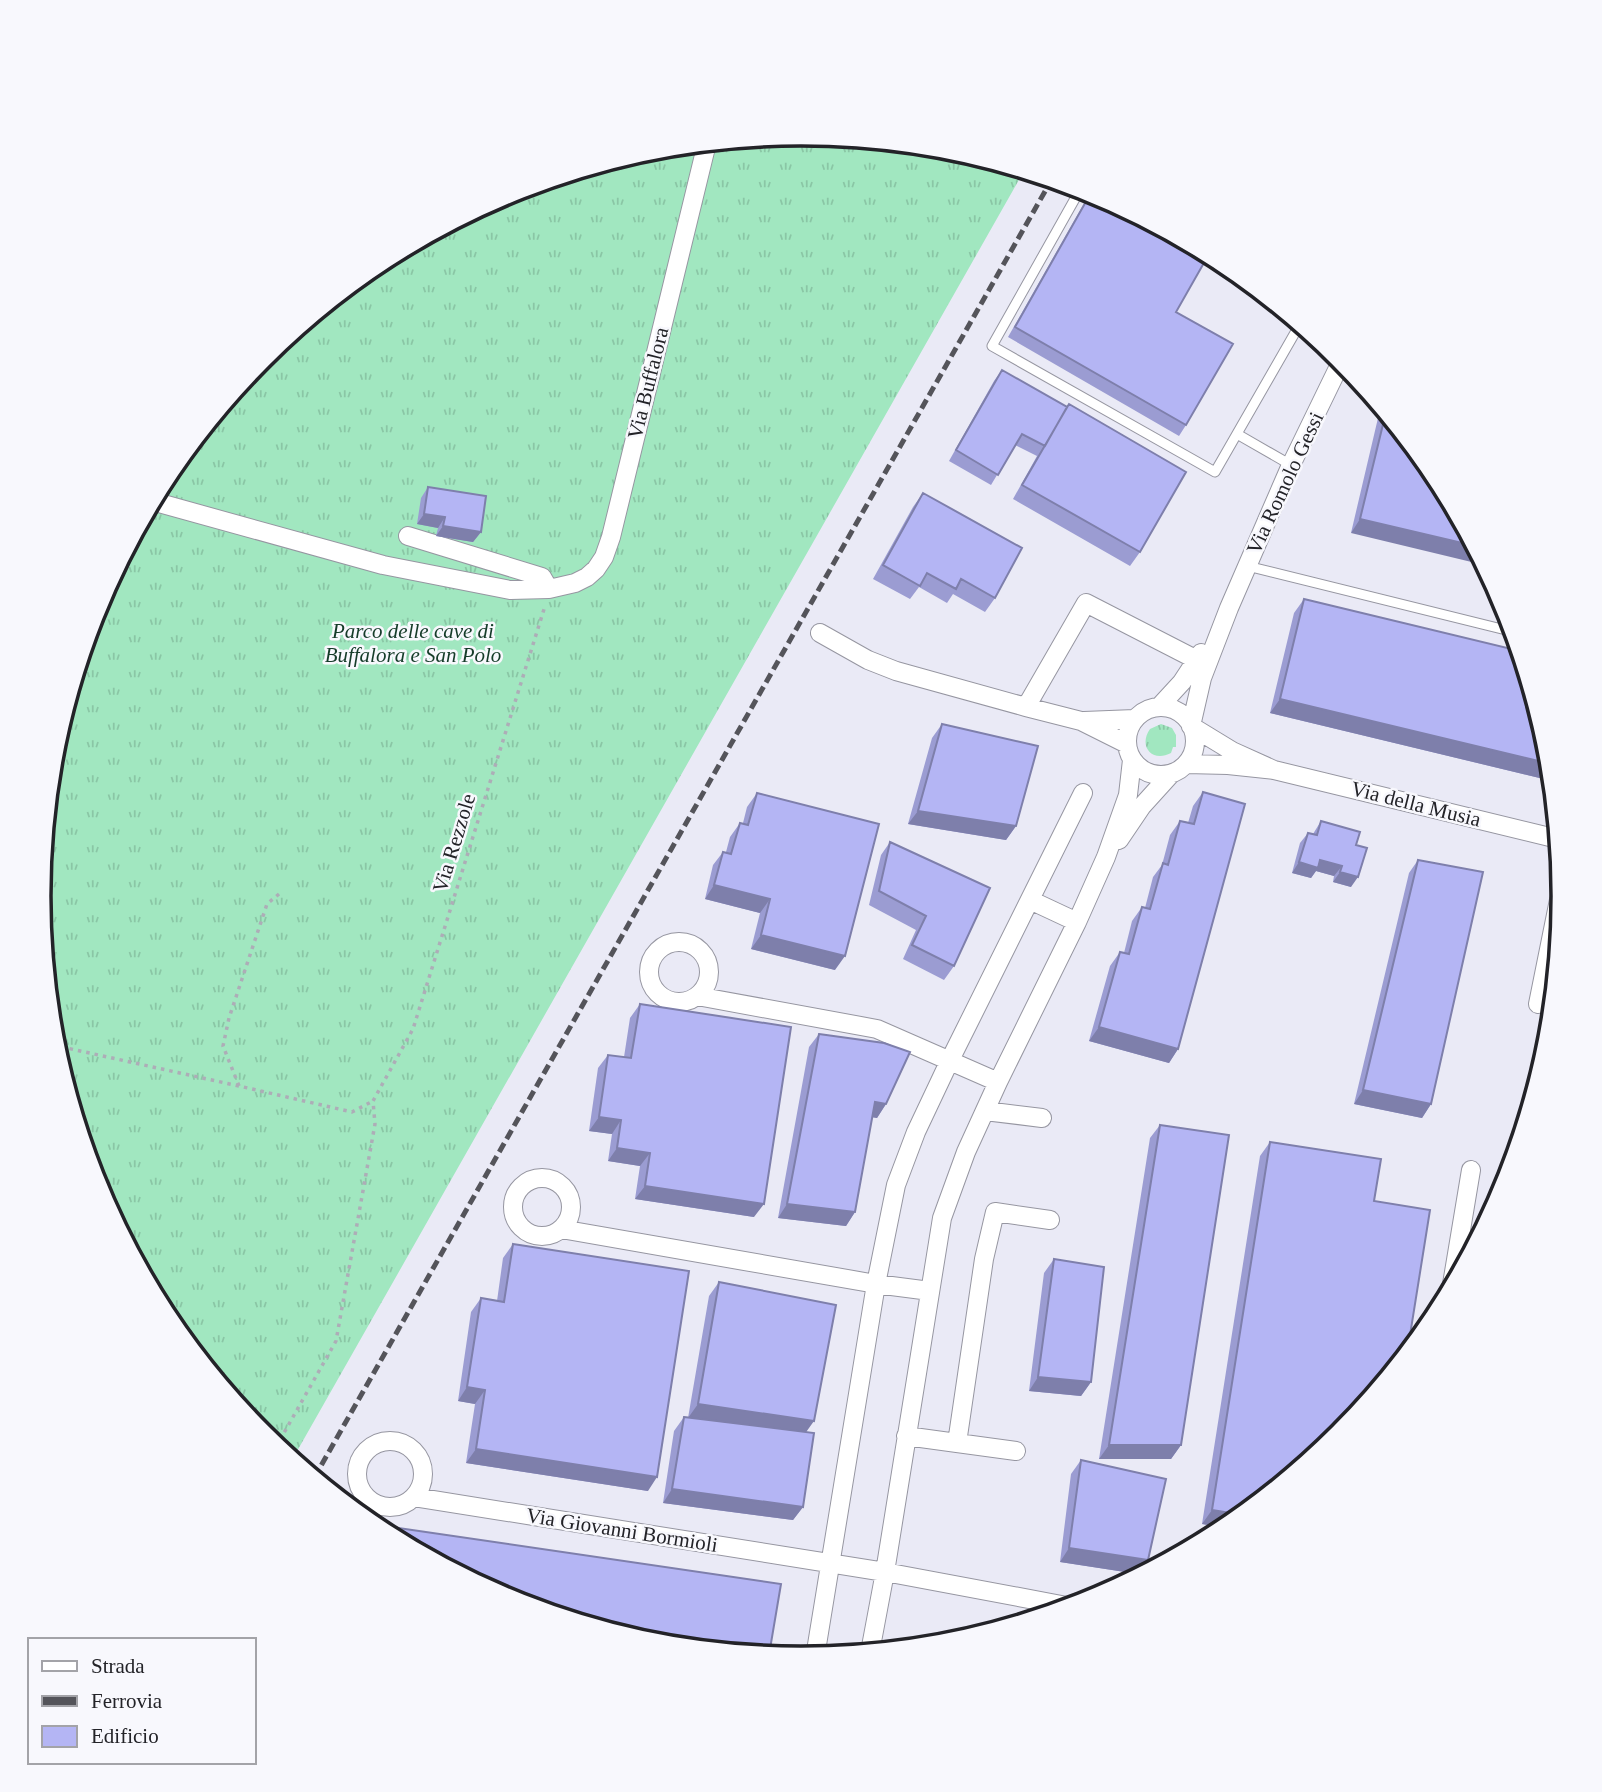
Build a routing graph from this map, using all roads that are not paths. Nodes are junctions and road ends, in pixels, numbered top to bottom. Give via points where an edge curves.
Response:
1 (705, 152) edge
2 (1075, 198) edge
3 (1296, 332) edge
4 (1337, 370) edge
5 (1237, 434) junction
6 (1292, 466) junction
7 (162, 504) edge
8 (408, 536) dead end
9 (1247, 566) junction
10 (549, 589) junction
11 (1229, 608) junction
12 (1501, 629) edge
13 (820, 633) dead end
14 (1196, 660) junction
15 (1026, 707) junction
16 (1159, 707) junction
17 (1135, 719) junction
18 (1081, 721) junction
19 (1191, 726) junction
20 (1129, 752) junction
21 (1179, 769) junction
22 (1274, 769) junction
23 (1083, 793) dead end
24 (1549, 837) edge
25 (1107, 857) junction
26 (1030, 900) junction
27 (1077, 922) junction
28 (1550, 944) edge
29 (698, 996) dead end
30 (1538, 1004) dead end
31 (950, 1060) junction
32 (998, 1082) junction
33 (985, 1111) junction
34 (1042, 1118) dead end
35 (1471, 1170) dead end
36 (1050, 1220) dead end
37 (561, 1229) dead end
38 (1456, 1262) edge
39 (876, 1284) junction
40 (930, 1291) junction
41 (906, 1436) junction
42 (957, 1443) junction
43 (1016, 1451) dead end
44 (414, 1497) dead end
45 (831, 1564) junction
46 (885, 1572) junction
47 (1050, 1603) edge
48 (872, 1643) edge
49 (817, 1646) edge

1 - 10 street, Via Buffalora via 611,537 604,556 587,577
2 - 5 lane via 992,346 1215,472
3 - 5 lane
4 - 6 street, Via Romolo Gessi
5 - 6 lane
6 - 9 street, Via Romolo Gessi
7 - 10 street, Via Buffalora via 383,565 510,590
8 - 10 street via 542,577
9 - 11 street, Via Romolo Gessi
9 - 12 lane
11 - 14 street, Via Romolo Gessi
11 - 19 street, Via Romolo Gessi via 1202,678
13 - 15 street, Via della Musia via 896,671
14 - 15 street via 1086,603
14 - 16 street, Via Romolo Gessi
15 - 18 street, Via della Musia
16 - 17 street, Via della Musia
16 - 19 street, Via della Musia via 1178,711
17 - 18 street, Via della Musia
17 - 20 street via 1127,735
18 - 20 street, Via della Musia
19 - 21 street via 1195,746
19 - 22 street, Via della Musia
20 - 21 street, Via della Musia via 1150,774
20 - 25 street via 1128,795
21 - 22 street, Via della Musia via 1228,765
21 - 25 street via 1142,806
22 - 24 street, Via della Musia
23 - 26 street
25 - 27 street
26 - 27 street
26 - 31 street
27 - 32 street
28 - 30 street
29 - 31 street via 877,1030
31 - 32 street
31 - 39 street via 896,1185
32 - 33 street
33 - 34 street
33 - 40 street via 942,1218
35 - 38 street
36 - 42 street via 995,1212
37 - 39 street
39 - 40 street
39 - 45 street
40 - 41 street
41 - 42 street
41 - 46 street
42 - 43 street
44 - 45 street, Via Giovanni Bormioli
45 - 46 street, Via Giovanni Bormioli
45 - 49 street
46 - 47 street, Via Giovanni Bormioli
46 - 48 street

